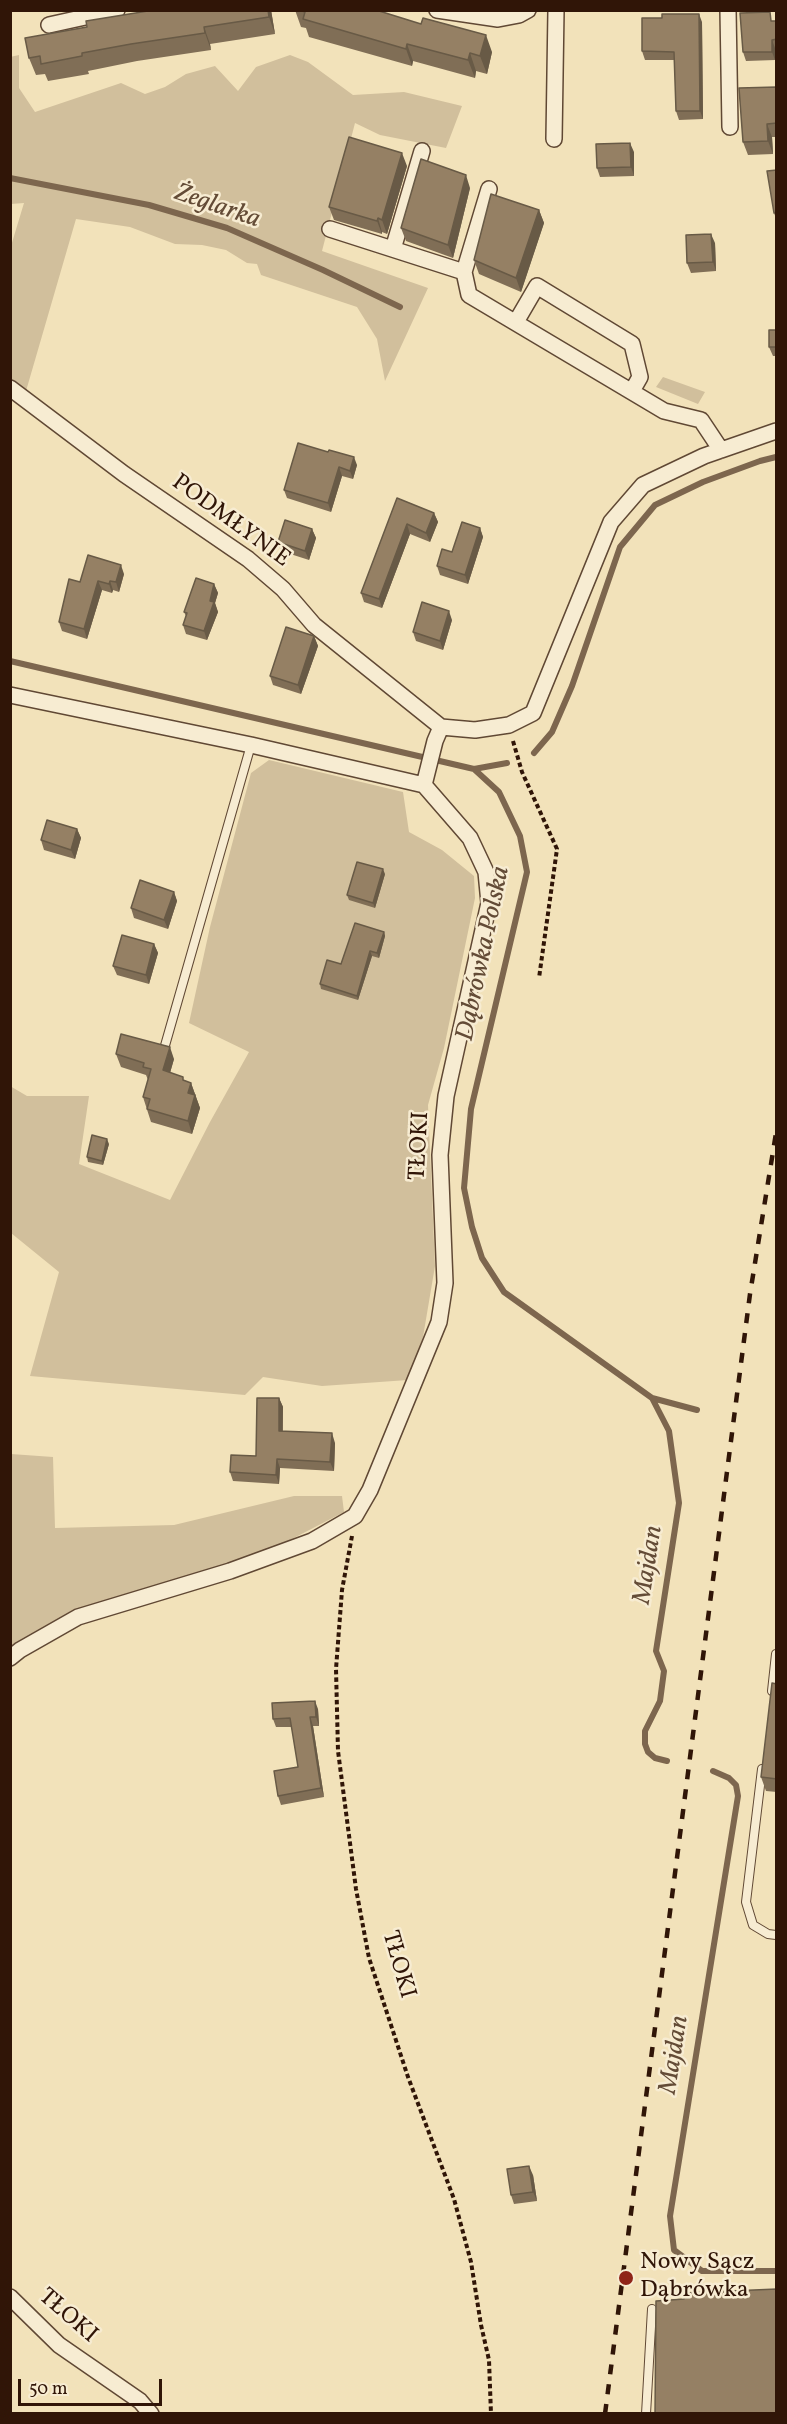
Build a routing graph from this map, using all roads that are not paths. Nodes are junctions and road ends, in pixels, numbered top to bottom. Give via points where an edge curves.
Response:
1 (117, 10) edge
2 (437, 10) edge
3 (528, 10) edge
4 (556, 10) edge
5 (728, 10) edge
6 (49, 25) dead end
7 (730, 128) dead end
8 (554, 139) dead end
9 (422, 151) dead end
10 (489, 189) dead end
11 (330, 230) dead end
12 (393, 249) junction
13 (464, 272) junction
14 (516, 322) junction
15 (10, 388) edge
16 (632, 391) junction
17 (777, 431) edge
18 (721, 450) junction
19 (10, 695) edge
20 (438, 734) junction
21 (251, 745) junction
22 (426, 779) junction
23 (164, 1048) edge
24 (777, 1654) edge
25 (10, 1658) edge
26 (770, 1705) edge
27 (763, 1763) edge
28 (777, 1935) edge
29 (10, 2297) edge
30 (652, 2309) dead end
31 (151, 2414) edge
32 (646, 2414) edge

1 - 6 street
2 - 3 street via 498,19
4 - 8 street
5 - 7 street
9 - 12 street
10 - 13 street
11 - 12 street
12 - 13 street
13 - 14 street via 469,295
14 - 16 street
14 - 16 street via 537,286 633,344 640,378
15 - 20 street, PODMŁYNIE via 124,474 248,559 283,589 314,625
16 - 18 street via 664,411 701,420
17 - 18 street
18 - 20 street via 643,485 610,522 533,713 509,725
19 - 21 street
20 - 22 street
21 - 22 street
21 - 23 lane
22 - 25 street, TŁOKI via 470,838 486,872 489,903 446,1096 440,1155 445,1282 439,1322 374,1479 355,1516 312,1541 230,1571 78,1617
24 - 26 lane
27 - 28 lane via 746,1902 753,1926
29 - 31 street, TŁOKI via 59,2344 140,2401
30 - 32 lane

